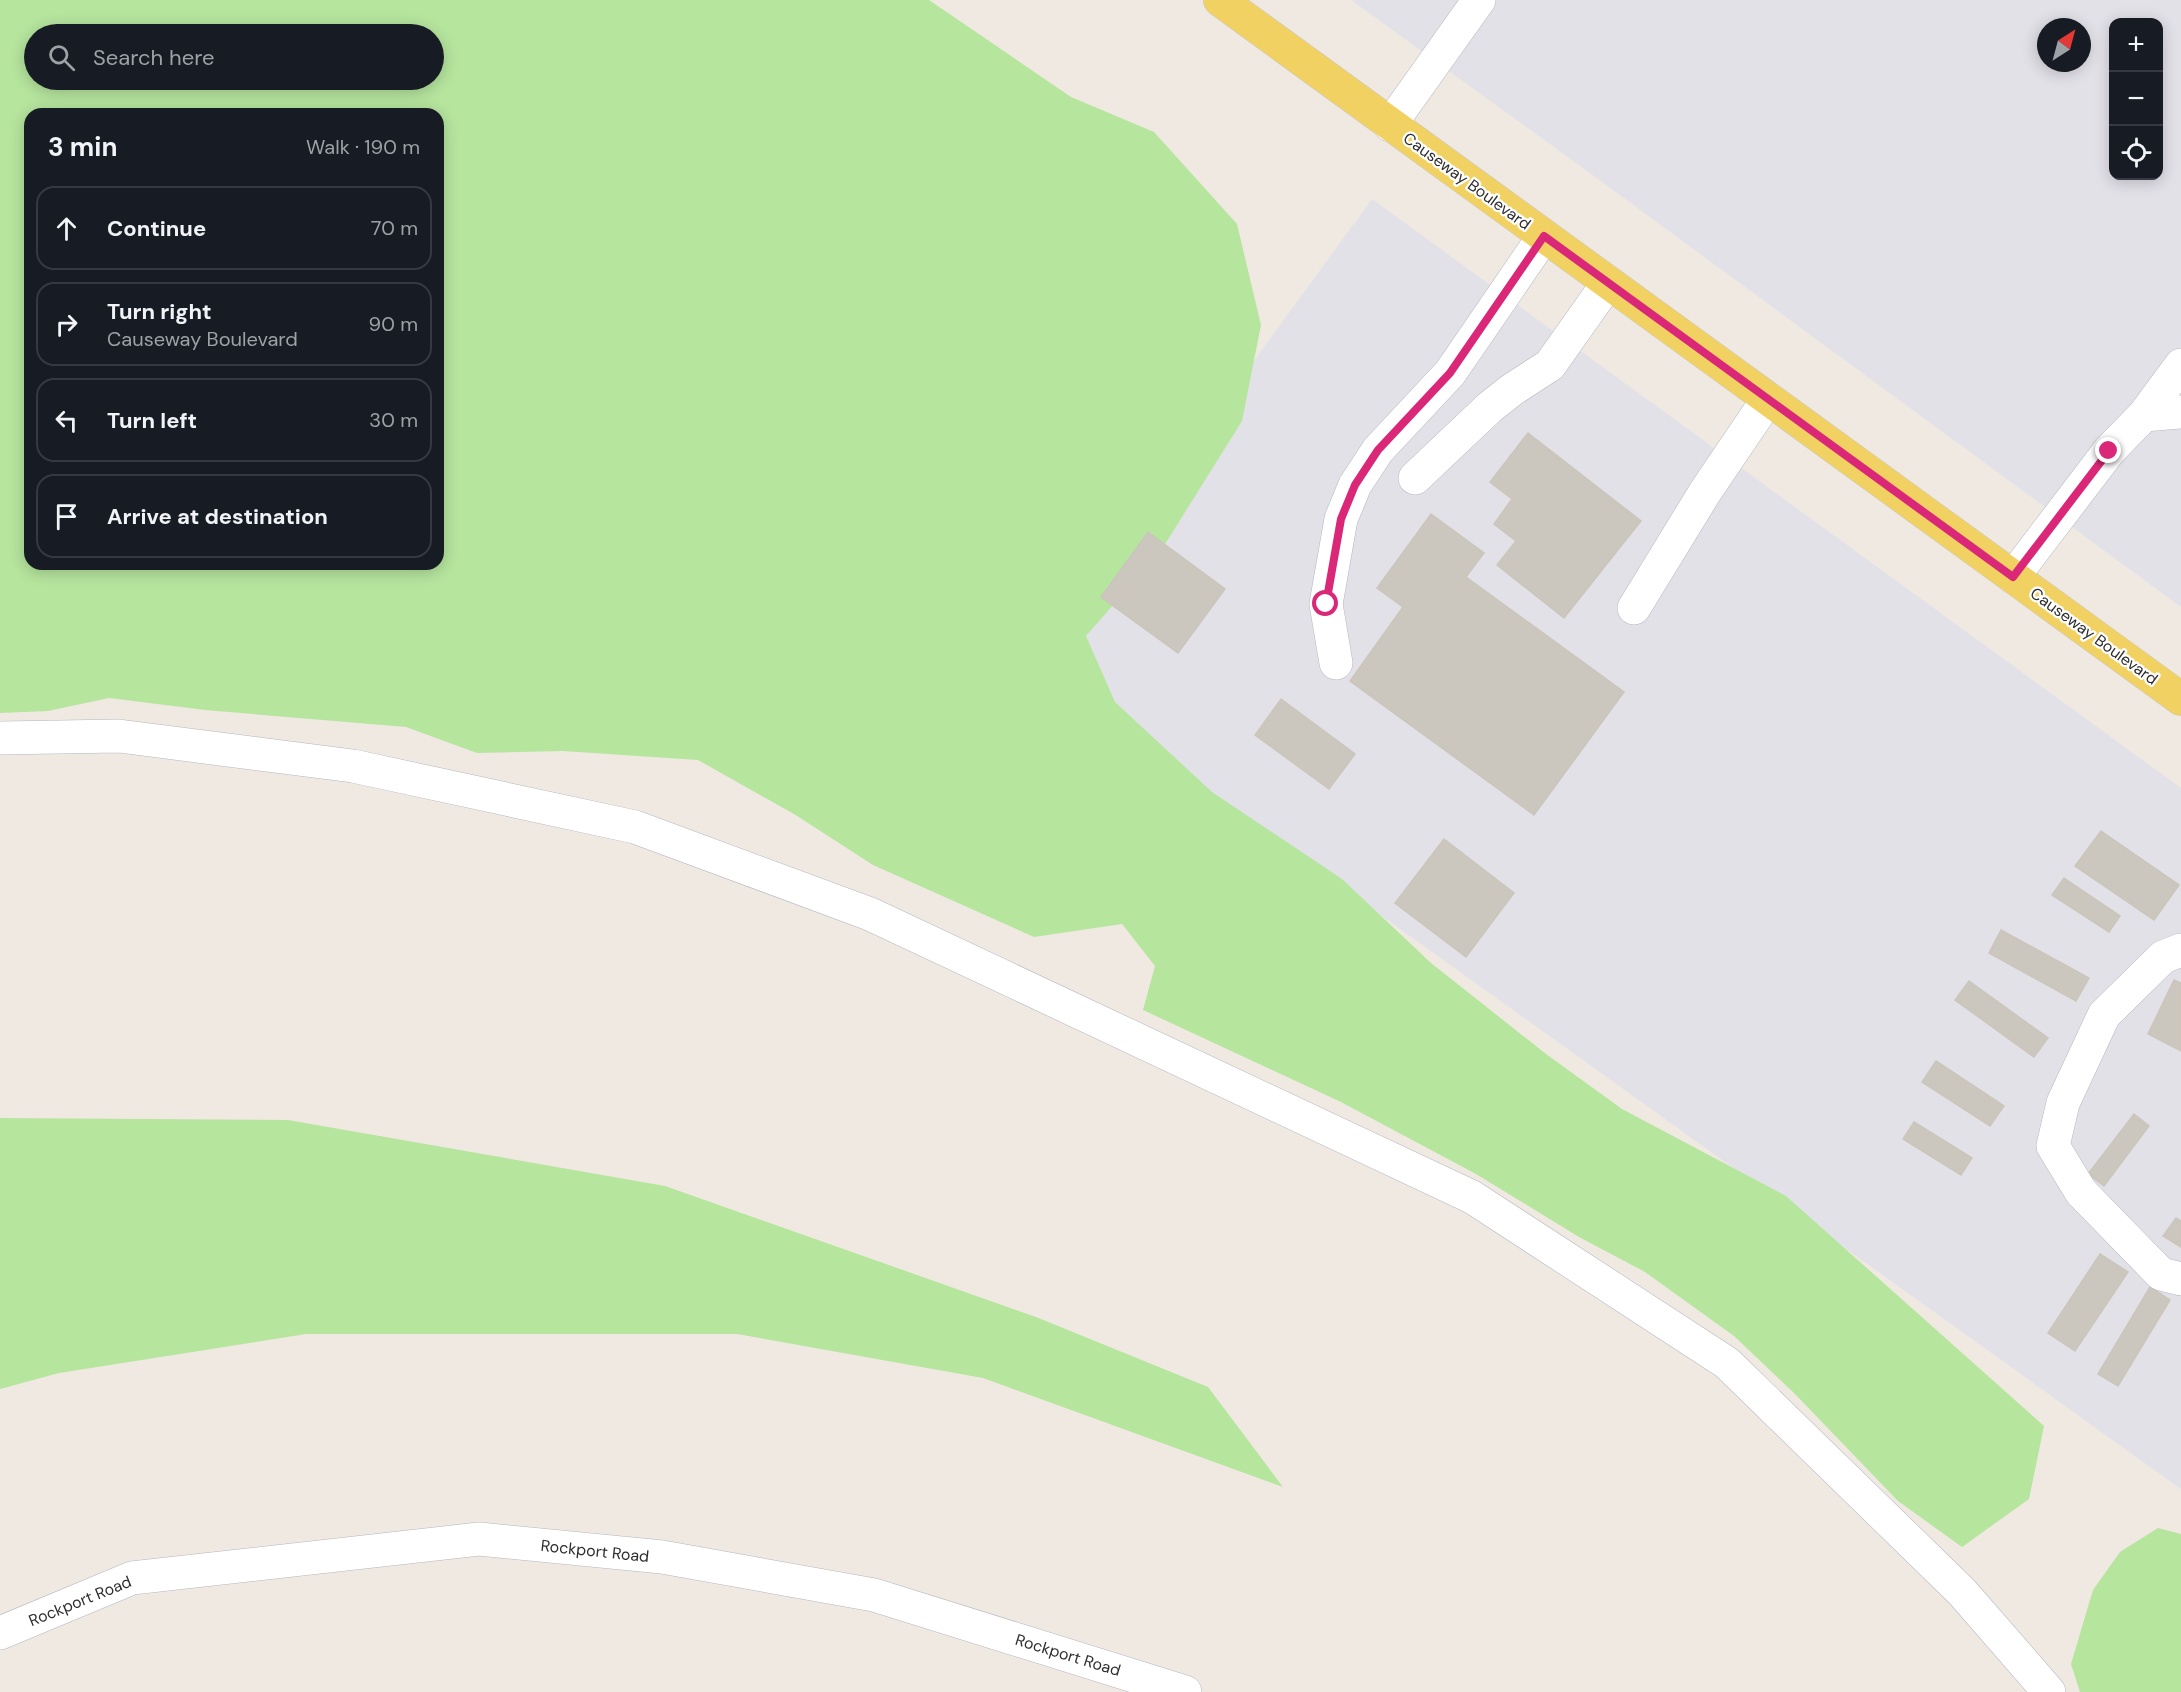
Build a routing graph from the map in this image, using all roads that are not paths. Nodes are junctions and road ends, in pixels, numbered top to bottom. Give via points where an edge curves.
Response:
1 (1220, 0) edge
2 (1479, 0) edge
3 (1390, 124) junction
4 (1544, 236) junction
5 (1608, 283) junction
6 (2181, 365) edge
7 (1768, 399) junction
8 (2181, 412) edge
9 (2144, 415) junction
10 (1416, 478) dead end
11 (2013, 577) junction
12 (1634, 608) dead end
13 (1336, 663) dead end
14 (2181, 699) edge
15 (0, 738) edge
16 (2181, 950) edge
17 (2181, 1279) edge
18 (0, 1633) edge
19 (1185, 1692) edge
20 (2049, 1692) edge

1 - 3 main road, Causeway Boulevard
2 - 3 street
3 - 4 main road, Causeway Boulevard
4 - 5 main road, Causeway Boulevard
4 - 13 street via 1450,373 1378,450 1355,485 1341,519 1326,604
5 - 7 main road, Causeway Boulevard
5 - 10 street via 1550,365 1490,407
6 - 9 street
7 - 11 main road, Causeway Boulevard
7 - 12 street
8 - 9 street
9 - 11 street via 2109,451
11 - 14 main road, Causeway Boulevard
15 - 20 street via 119,736 353,766 635,827 880,919 1472,1197 1727,1364 1962,1592
16 - 17 street via 2163,957 2104,1015 2063,1103 2053,1146 2081,1192 2162,1274
18 - 19 street, Rockport Road via 132,1578 479,1539 662,1557 874,1595

